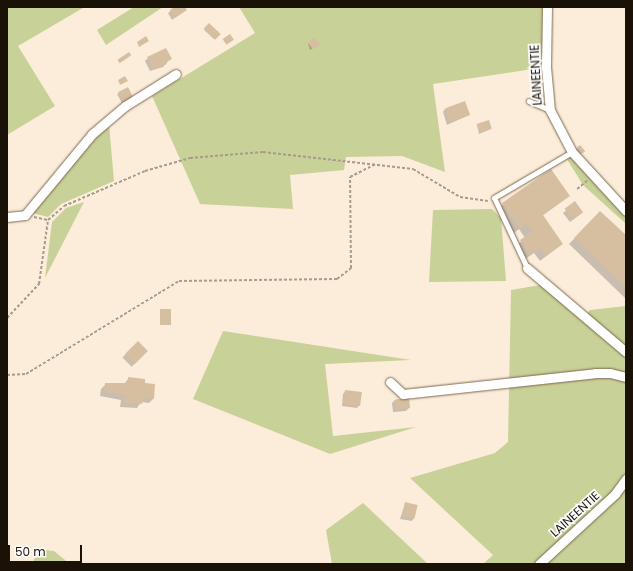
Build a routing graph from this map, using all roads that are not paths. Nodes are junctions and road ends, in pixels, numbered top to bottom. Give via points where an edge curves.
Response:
1 (547, 7) edge
2 (176, 74) dead end
3 (529, 101) dead end
4 (550, 110) junction
5 (572, 152) junction
6 (626, 211) edge
7 (7, 216) edge
8 (527, 268) joint
9 (626, 352) edge
10 (626, 377) edge
11 (390, 382) dead end
12 (626, 479) edge
13 (538, 564) edge

1 - 4 street, LAINEENTIE via 546,68
2 - 7 street via 125,106 92,134 25,215
3 - 4 lane
4 - 5 street, LAINEENTIE
5 - 6 street, LAINEENTIE
5 - 8 lane via 494,198
8 - 9 street
10 - 11 street via 595,373 403,394
12 - 13 street, LAINEENTIE via 615,494

